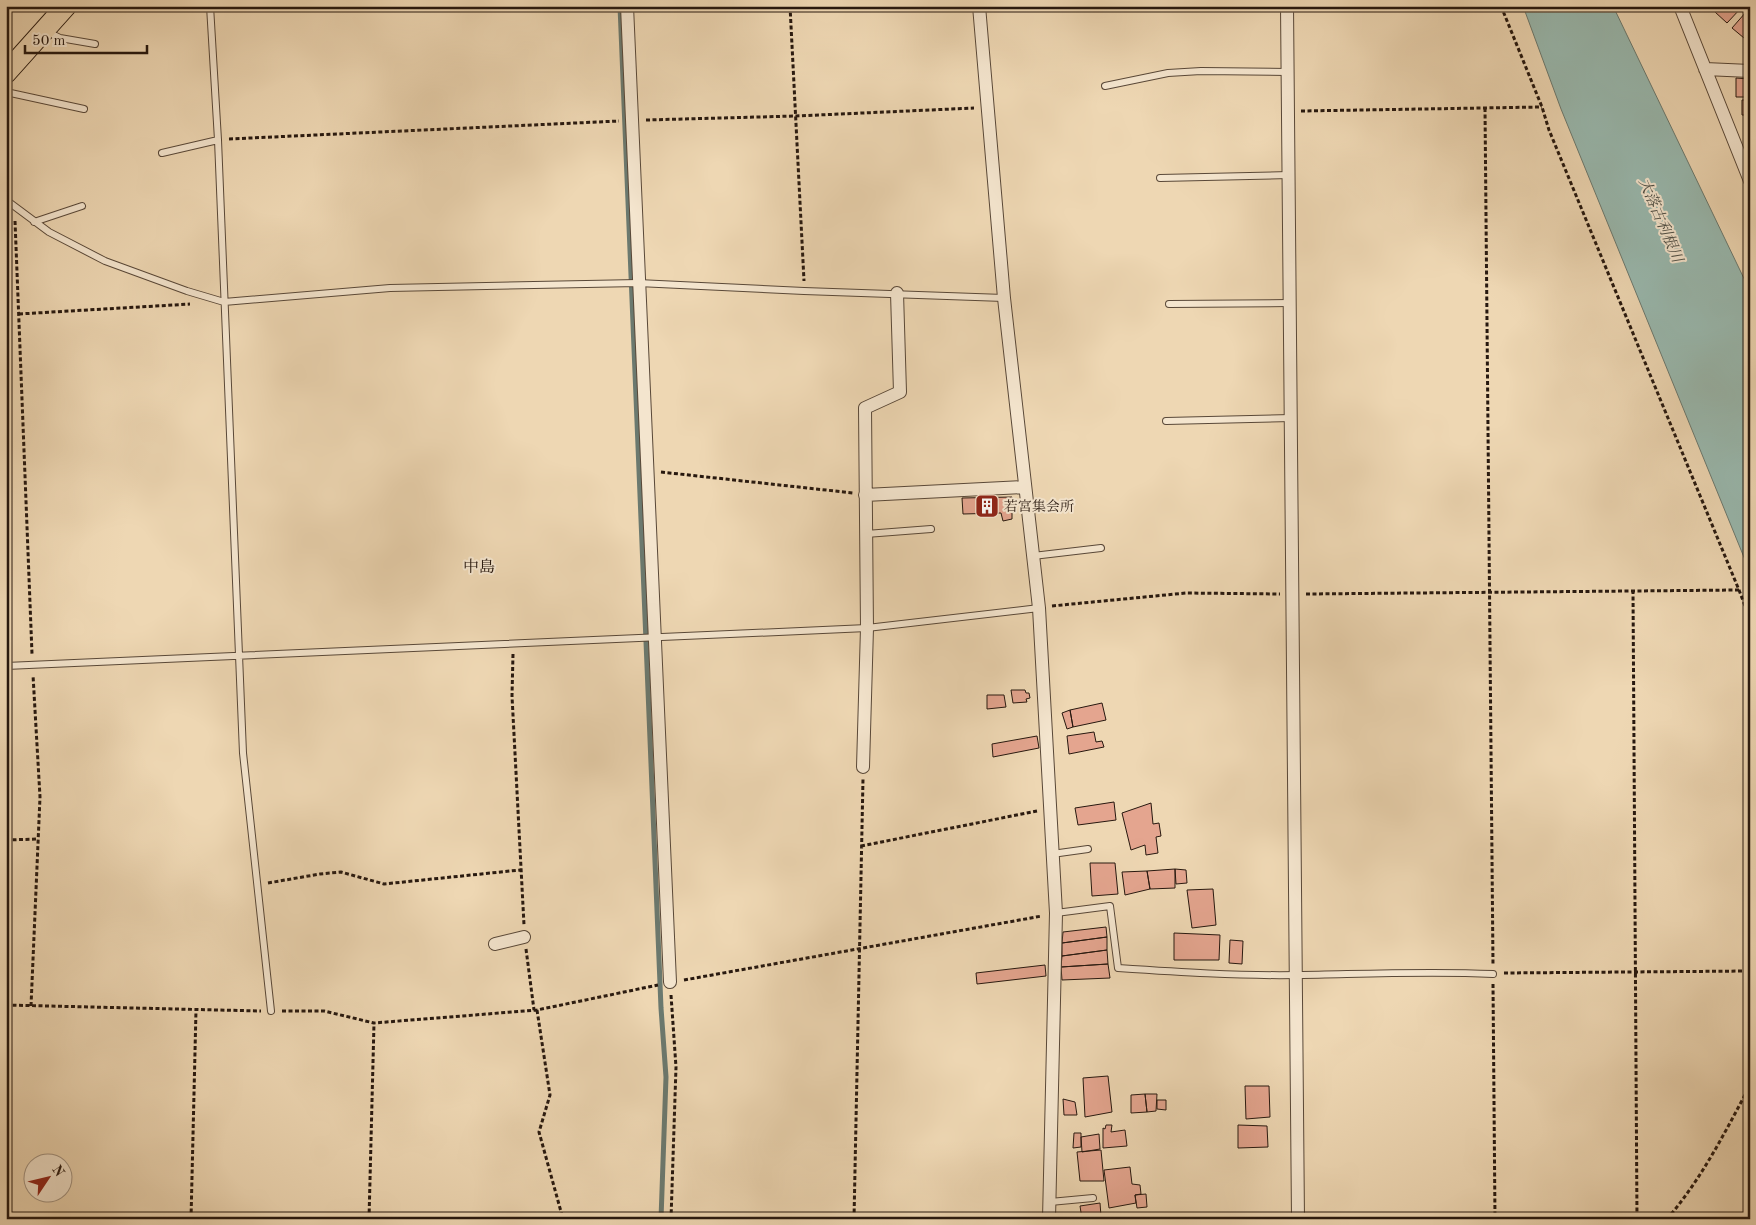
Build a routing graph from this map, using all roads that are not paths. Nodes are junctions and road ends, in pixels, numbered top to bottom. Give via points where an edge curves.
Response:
1 (66, 6) edge
2 (210, 6) edge
3 (627, 6) edge
4 (979, 6) edge
5 (1287, 6) edge
6 (1680, 6) edge
7 (45, 30) junction
8 (95, 44) dead end
9 (1705, 69) junction
10 (1750, 71) edge
11 (1288, 72) junction
12 (6, 73) edge
13 (1105, 86) dead end
14 (6, 92) edge
15 (84, 109) dead end
16 (218, 140) junction
17 (162, 154) dead end
18 (1289, 175) junction
19 (1160, 178) dead end
20 (1750, 181) edge
21 (6, 200) edge
22 (82, 206) dead end
23 (34, 222) junction
24 (638, 283) junction
25 (897, 294) junction
26 (1004, 298) junction
27 (224, 302) junction
28 (1290, 303) junction
29 (1169, 304) dead end
30 (1291, 418) junction
31 (1166, 421) dead end
32 (1025, 487) junction
33 (865, 495) junction
34 (931, 529) dead end
35 (866, 534) junction
36 (1101, 548) dead end
37 (1033, 556) junction
38 (1039, 608) junction
39 (867, 628) junction
40 (655, 637) junction
41 (239, 656) junction
42 (6, 666) edge
43 (863, 767) road end
44 (1088, 849) dead end
45 (1052, 854) junction
46 (1056, 913) junction
47 (524, 938) dead end
48 (495, 944) dead end
49 (1493, 974) road end
50 (1296, 975) junction
51 (670, 982) road end
52 (271, 1011) road end
53 (1093, 1198) dead end
54 (1050, 1202) junction
55 (1049, 1219) edge
56 (1298, 1219) edge

1 - 7 main road
2 - 16 lane
3 - 24 street
4 - 26 street
5 - 11 street
6 - 9 street
7 - 8 lane via 60,38
7 - 12 main road
9 - 10 street
9 - 20 street
11 - 13 lane via 1168,73
11 - 18 street
14 - 15 lane
16 - 17 lane
16 - 27 lane
18 - 19 lane
18 - 28 street
21 - 23 lane
22 - 23 lane
23 - 27 lane via 105,261
24 - 25 lane
24 - 27 lane via 390,288
24 - 40 street
25 - 26 lane
25 - 33 street via 900,392 864,408
26 - 32 street
27 - 41 lane
28 - 29 lane
28 - 30 street
30 - 31 lane
30 - 50 street
32 - 33 street
32 - 37 street
33 - 35 street
34 - 35 lane
35 - 39 street
36 - 37 lane
37 - 38 street
38 - 39 lane
38 - 45 street
39 - 40 lane
39 - 43 street
40 - 41 lane
40 - 51 street
41 - 42 lane
41 - 52 lane via 243,753
44 - 45 lane
45 - 46 street
46 - 50 lane via 1110,906 1118,968
46 - 54 street
47 - 48 street
49 - 50 lane via 1439,971
50 - 56 street
53 - 54 lane
54 - 55 street

